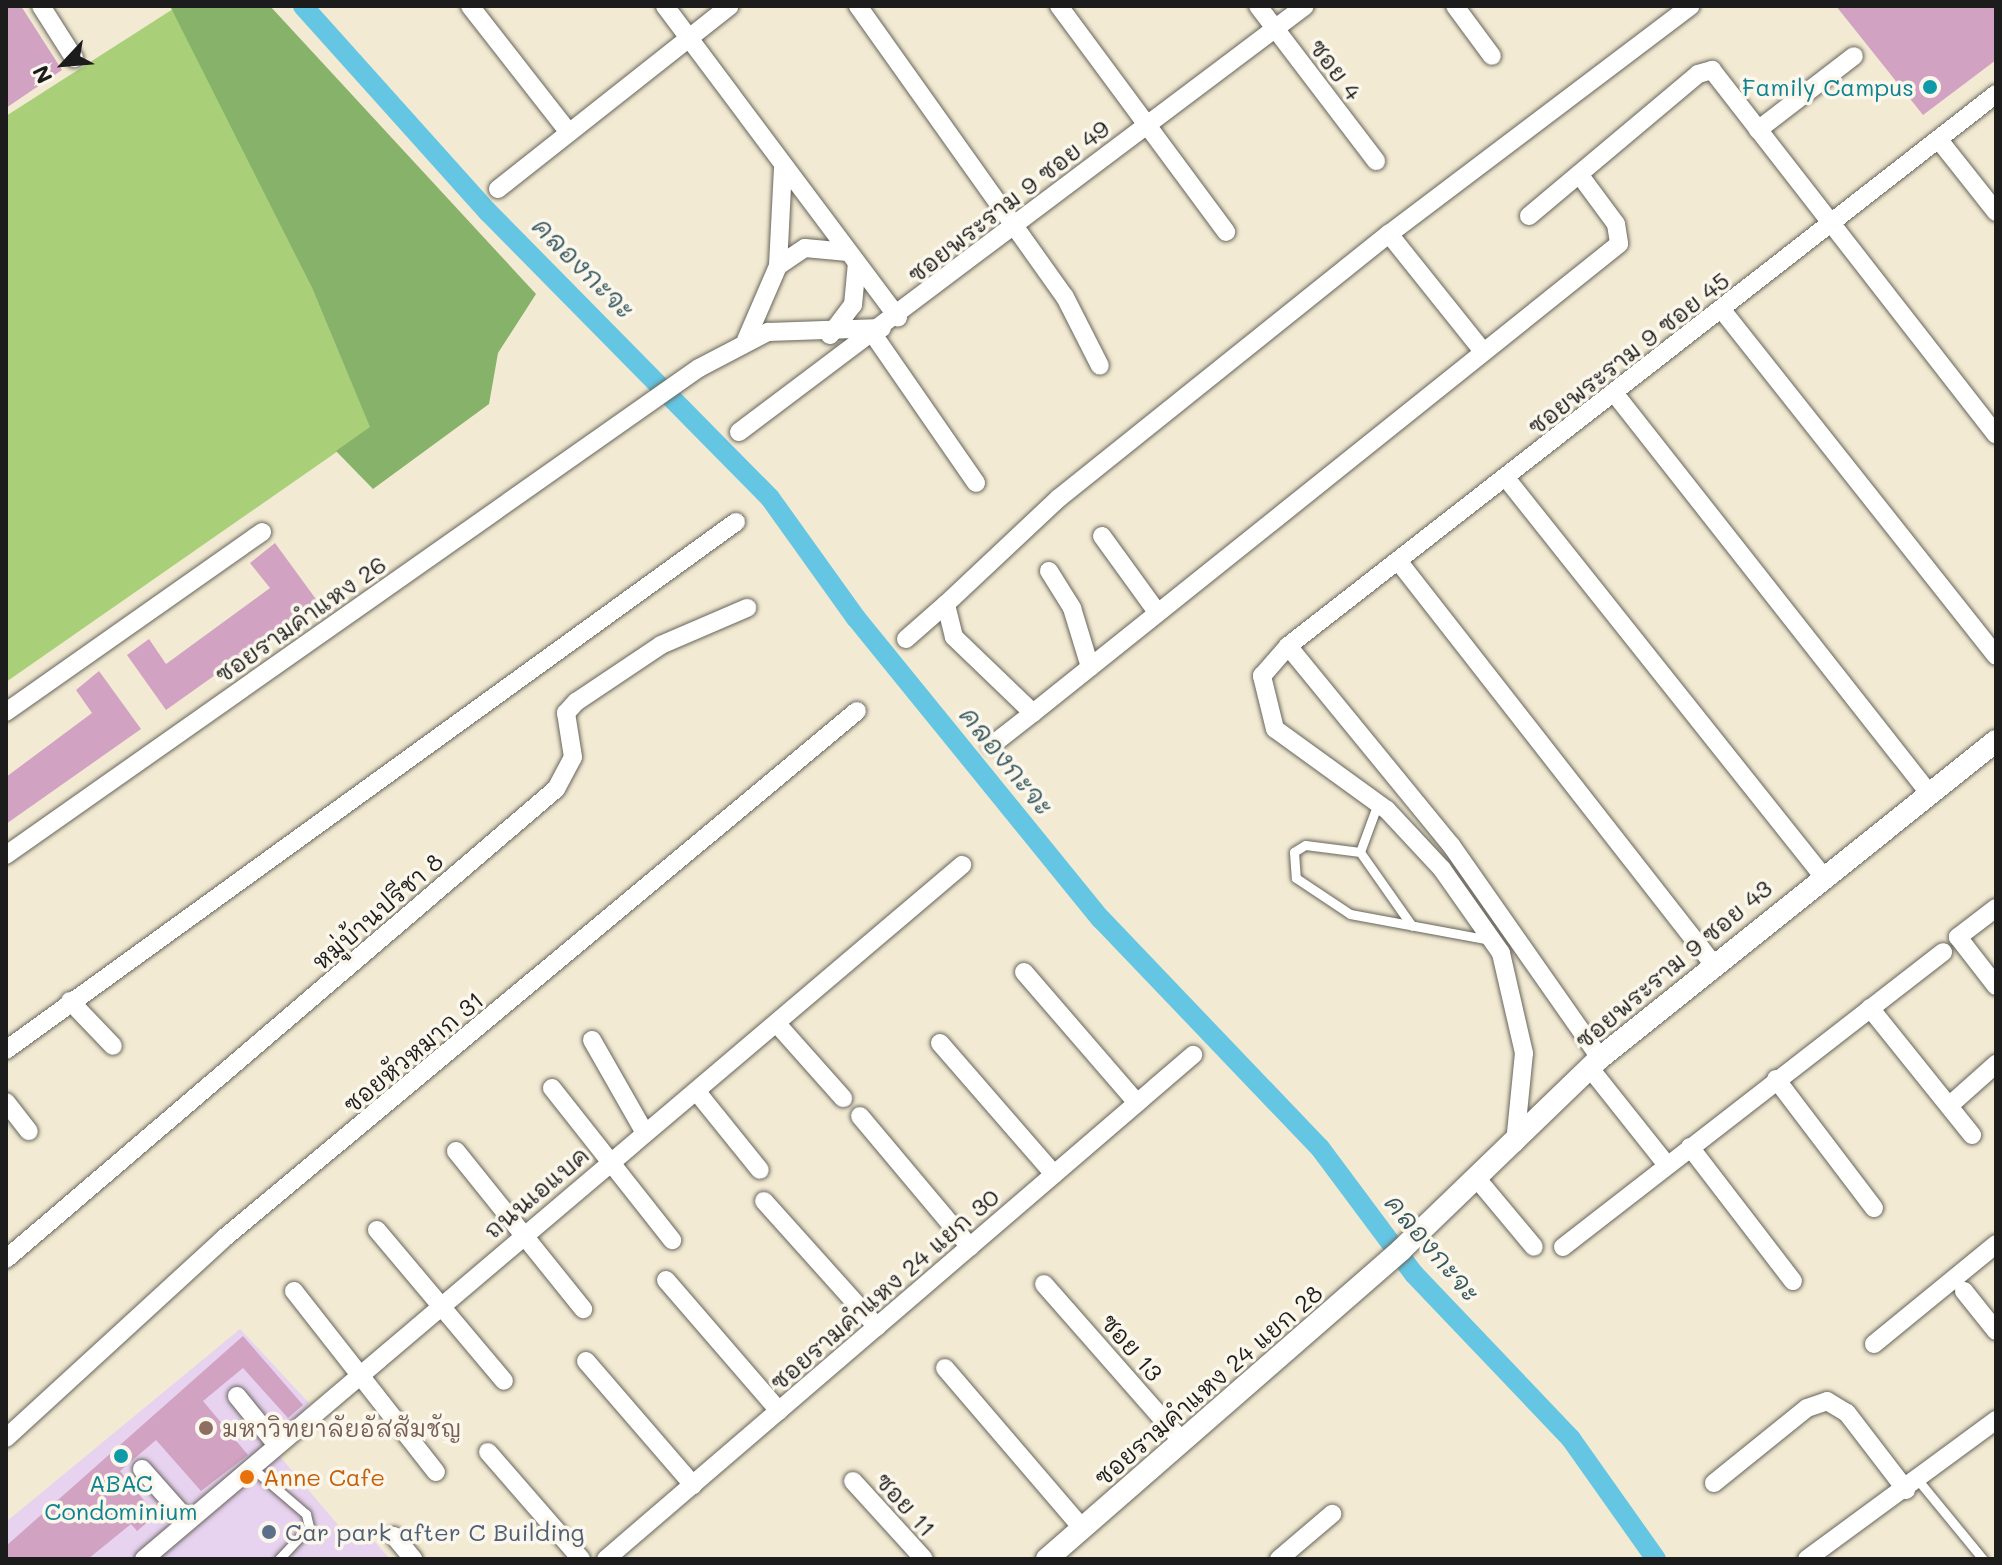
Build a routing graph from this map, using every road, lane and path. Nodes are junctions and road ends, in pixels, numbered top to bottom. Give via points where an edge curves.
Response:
1 (41, 6) edge
2 (470, 6) edge
3 (665, 6) edge
4 (730, 6) edge
5 (858, 6) edge
6 (1059, 6) edge
7 (1258, 6) edge
8 (1305, 6) edge
9 (1455, 6) edge
10 (1691, 6) edge
11 (1668, 13) edge
12 (1275, 29) junction
13 (688, 38) junction
14 (1492, 56) dead end
15 (1854, 56) dead end
16 (74, 58) dead end
17 (1996, 94) edge
18 (1147, 125) junction
19 (567, 130) junction
20 (1758, 130) junction
21 (1939, 140) junction
22 (1376, 161) dead end
23 (783, 167) junction
24 (1579, 174) junction
25 (498, 189) dead end
26 (1996, 212) edge
27 (1529, 216) dead end
28 (1016, 225) junction
29 (1830, 226) junction
30 (1226, 232) dead end
31 (1389, 234) junction
32 (852, 258) junction
33 (778, 266) junction
34 (1722, 310) junction
35 (884, 326) junction
36 (830, 335) junction
37 (745, 341) junction
38 (1482, 350) junction
39 (1100, 366) dead end
40 (1615, 394) junction
41 (739, 432) dead end
42 (1996, 435) edge
43 (1506, 478) junction
44 (976, 483) dead end
45 (736, 522) dead end
46 (262, 532) dead end
47 (1102, 536) dead end
48 (1399, 562) junction
49 (1049, 571) dead end
50 (946, 604) junction
51 (747, 608) dead end
52 (1157, 612) junction
53 (906, 639) dead end
54 (1288, 646) junction
55 (1996, 656) edge
56 (1090, 667) junction
57 (857, 711) dead end
58 (6, 712) edge
59 (1033, 713) junction
60 (1996, 741) edge
61 (992, 745) dead end
62 (1399, 783) junction
63 (1929, 793) junction
64 (1379, 803) junction
65 (1360, 852) junction
66 (6, 855) edge
67 (962, 865) dead end
68 (1822, 875) junction
69 (1996, 908) edge
70 (1412, 926) junction
71 (1493, 940) junction
72 (1943, 952) dead end
73 (1539, 965) junction
74 (1714, 965) junction
75 (1024, 972) dead end
76 (1512, 984) junction
77 (1996, 986) edge
78 (70, 1001) junction
79 (1870, 1008) junction
80 (778, 1025) junction
81 (592, 1040) dead end
82 (940, 1043) dead end
83 (113, 1046) dead end
84 (6, 1050) edge
85 (1193, 1055) dead end
86 (1595, 1062) junction
87 (1996, 1064) edge
88 (1776, 1079) junction
89 (552, 1088) dead end
90 (697, 1092) junction
91 (843, 1098) dead end
92 (6, 1102) edge
93 (1137, 1103) junction
94 (1950, 1105) junction
95 (860, 1116) dead end
96 (29, 1131) dead end
97 (645, 1133) junction
98 (1972, 1135) dead end
99 (1515, 1143) junction
100 (1690, 1147) junction
101 (456, 1151) dead end
102 (608, 1162) junction
103 (1667, 1165) junction
104 (760, 1170) dead end
105 (1054, 1174) junction
106 (1478, 1180) junction
107 (764, 1201) dead end
108 (1874, 1208) dead end
109 (377, 1230) dead end
110 (522, 1234) junction
111 (672, 1240) dead end
112 (1996, 1244) edge
113 (970, 1247) junction
114 (1534, 1247) dead end
115 (1563, 1247) dead end
116 (1402, 1249) joint
117 (6, 1259) edge
118 (666, 1280) dead end
119 (1793, 1281) dead end
120 (1044, 1284) dead end
121 (294, 1291) dead end
122 (1964, 1291) dead end
123 (440, 1305) junction
124 (583, 1309) dead end
125 (877, 1327) junction
126 (1996, 1331) edge
127 (1874, 1344) dead end
128 (586, 1361) dead end
129 (945, 1368) dead end
130 (359, 1374) junction
131 (504, 1381) dead end
132 (237, 1396) dead end
133 (779, 1411) junction
134 (1996, 1420) edge
135 (6, 1438) edge
136 (1183, 1442) junction
137 (276, 1444) junction
138 (488, 1452) dead end
139 (250, 1466) junction
140 (142, 1469) dead end
141 (436, 1472) dead end
142 (853, 1481) dead end
143 (1714, 1483) dead end
144 (693, 1485) junction
145 (1912, 1485) junction
146 (1332, 1514) dead end
147 (188, 1521) junction
148 (1083, 1529) junction
149 (394, 1536) dead end
150 (144, 1559) edge
151 (279, 1559) edge
152 (413, 1559) edge
153 (581, 1559) edge
154 (606, 1559) edge
155 (924, 1559) edge
156 (1047, 1559) edge
157 (1279, 1559) edge
158 (1807, 1559) edge
159 (1983, 1559) edge

1 - 16 street
2 - 19 street
3 - 13 street
4 - 13 street
5 - 28 street
6 - 18 street
7 - 12 street, ซอย 4
8 - 12 street, ซอยพระราม 9 ซอย 49
9 - 14 street
10 - 11 street
11 - 31 street
12 - 18 street, ซอยพระราม 9 ซอย 49
12 - 22 street, ซอย 4
13 - 19 street
13 - 23 street
15 - 20 street
17 - 21 street, ซอยพระราม 9 ซอย 45
18 - 28 street, ซอยพระราม 9 ซอย 49
18 - 30 street
19 - 25 street
20 - 24 street via 1706,70
20 - 29 street
21 - 26 street
21 - 29 street, ซอยพระราม 9 ซอย 45
23 - 32 street
23 - 33 street
24 - 27 street
24 - 38 street via 1616,224 1619,244
28 - 35 street, ซอยพระราม 9 ซอย 49
28 - 39 street
29 - 34 street, ซอยพระราม 9 ซอย 45
29 - 42 street
31 - 38 street
31 - 50 street via 1059,498
32 - 33 street via 805,248
32 - 35 street
32 - 36 street via 853,305
33 - 37 street
34 - 40 street, ซอยพระราม 9 ซอย 45
34 - 55 street
35 - 36 street, ซอยรามคำแหง 26
35 - 41 street, ซอยพระราม 9 ซอย 49
35 - 44 street
36 - 37 street, ซอยรามคำแหง 26 via 785,330
37 - 66 street, ซอยรามคำแหง 26 via 621,420
38 - 52 street
40 - 43 street, ซอยพระราม 9 ซอย 45
40 - 63 street
43 - 48 street, ซอยพระราม 9 ซอย 45
43 - 68 street
45 - 78 street
46 - 58 street
47 - 52 street
48 - 54 street, ซอยพระราม 9 ซอย 45
48 - 74 street
49 - 56 street via 1072,608
50 - 53 street
50 - 59 street via 954,637
51 - 117 street, หมู่บ้านปรีชา 8 via 661,645 576,702 566,713 573,757 556,789
52 - 56 street
54 - 62 street
54 - 64 street, ซอยพระราม 9 ซอย 45 via 1262,676 1275,729
56 - 59 street
57 - 135 street, ซอยหัวหมาก 31 via 223,1239
59 - 61 street
60 - 63 street, ซอยพระราม 9 ซอย 43
62 - 64 street
62 - 73 street
63 - 68 street, ซอยพระราม 9 ซอย 43
64 - 65 lane
64 - 71 street via 1442,869
65 - 70 lane
65 - 70 lane via 1305,845 1291,865 1309,893 1330,906
67 - 80 street, ถนนเอแบค
68 - 74 street, ซอยพระราม 9 ซอย 43
69 - 77 street via 1958,937
70 - 71 lane
71 - 76 street
72 - 79 street
73 - 76 street
73 - 86 street
74 - 86 street, ซอยพระราม 9 ซอย 43
75 - 93 street
76 - 99 street via 1524,1053
78 - 83 street
78 - 84 street
79 - 88 street
79 - 94 street
80 - 90 street, ถนนเอแบค
80 - 91 street
81 - 97 street
82 - 105 street
85 - 93 street, ซอยรามคำแหง 24 แยก 30
86 - 99 street, ซอยพระราม 9 ซอย 43
86 - 103 street
87 - 94 street
88 - 100 street
88 - 108 street
89 - 102 street
90 - 97 street, ถนนเอแบค
90 - 104 street
92 - 96 street
93 - 105 street, ซอยรามคำแหง 24 แยก 30
94 - 98 street
95 - 113 street
97 - 102 street, ถนนเอแบค
99 - 106 street, ซอยพระราม 9 ซอย 43
100 - 103 street
100 - 119 street
101 - 110 street
102 - 110 street, ถนนเอแบค
102 - 111 street
103 - 115 street
105 - 113 street, ซอยรามคำแหง 24 แยก 30
106 - 114 street
106 - 116 street, ซอยพระราม 9 ซอย 43
107 - 125 street
109 - 123 street
110 - 123 street, ถนนเอแบค
110 - 124 street
112 - 127 street
113 - 125 street, ซอยรามคำแหง 24 แยก 30
116 - 136 street, ซอยรามคำแหง 24 แยก 28
118 - 133 street
120 - 136 street, ซอย 13
121 - 130 street
122 - 126 street
123 - 130 street, ถนนเอแบค
123 - 131 street
125 - 133 street, ซอยรามคำแหง 24 แยก 30
128 - 144 street
129 - 148 street
130 - 137 street, ถนนเอแบค
130 - 141 street
132 - 137 street
133 - 144 street, ซอยรามคำแหง 24 แยก 30
134 - 145 street
136 - 148 street, ซอยรามคำแหง 24 แยก 28
137 - 139 street, ถนนเอแบค
138 - 153 street
139 - 147 street, ถนนเอแบค
139 - 151 lane via 306,1514 309,1527
140 - 147 street
142 - 155 street, ซอย 11
143 - 145 street via 1807,1408 1827,1401 1847,1413
144 - 154 street, ซอยรามคำแหง 24 แยก 30
145 - 158 street
145 - 159 lane
146 - 157 street
147 - 150 street, ถนนเอแบค
148 - 156 street, ซอยรามคำแหง 24 แยก 28
149 - 152 street

